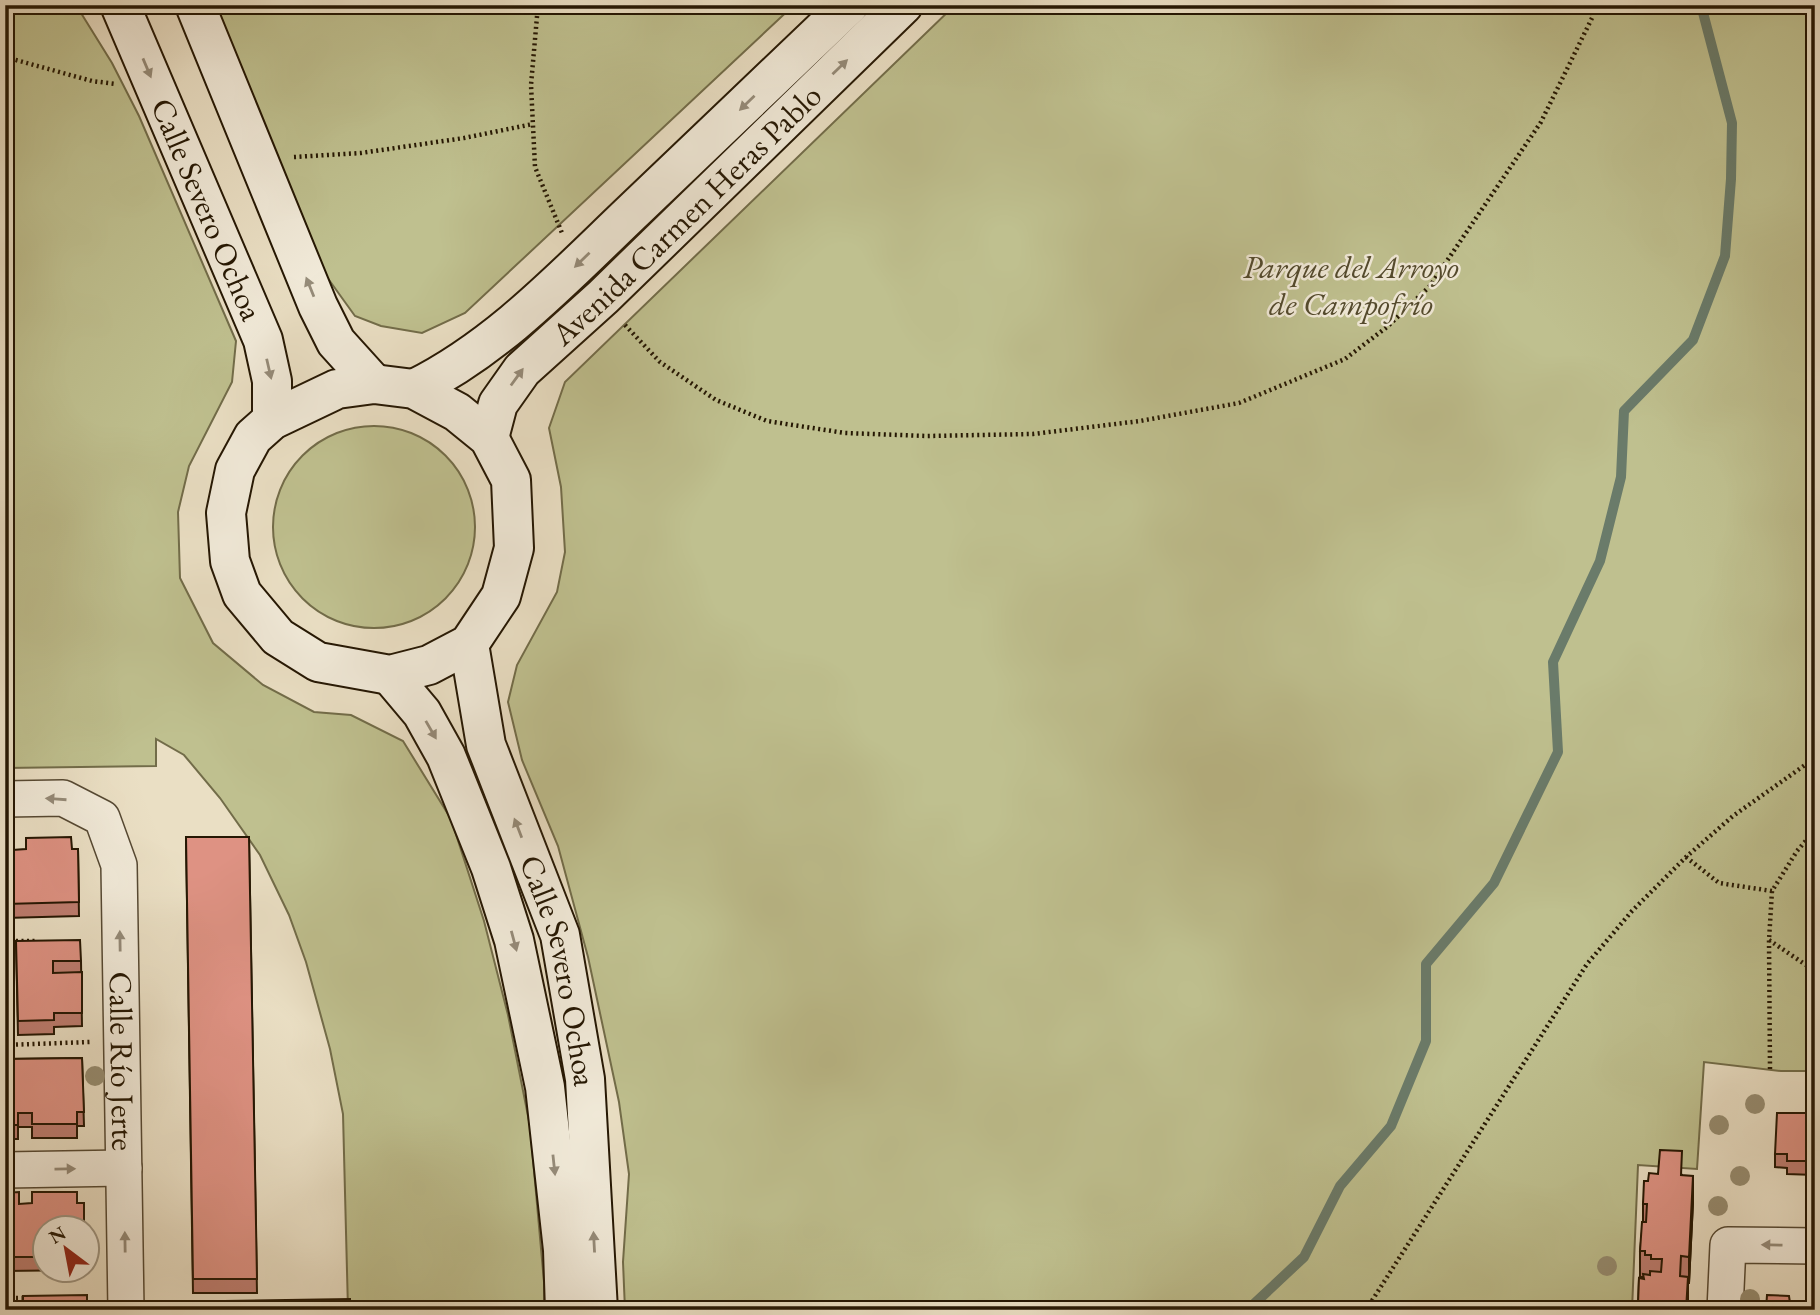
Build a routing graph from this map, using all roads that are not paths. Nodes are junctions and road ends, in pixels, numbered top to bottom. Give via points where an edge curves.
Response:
1 (120, 5) edge
2 (195, 5) edge
3 (849, 5) edge
4 (903, 5) edge
5 (374, 384) junction
6 (414, 389) junction
7 (272, 419) junction
8 (489, 439) junction
9 (469, 644) junction
10 (390, 675) junction
11 (5, 799) edge
12 (124, 1168) junction
13 (5, 1170) edge
14 (1815, 1247) edge
15 (126, 1310) edge
16 (565, 1310) edge
17 (598, 1310) edge
18 (1725, 1310) edge

1 -> 7 main road, Calle Severo Ochoa via 263,340 272,382
5 -> 2 main road, Calle Severo Ochoa via 336,342 317,306
3 -> 6 main road, Avenida Carmen Heras Pablo via 518,319 488,344
8 -> 4 main road, Avenida Carmen Heras Pablo via 498,404 522,369 603,297
5 - 6 main road
5 - 7 main road via 337,389
6 - 8 main road via 457,412
7 - 10 main road via 253,437 235,470 226,513 230,561 242,594 278,637 318,662
8 - 9 main road via 511,480 514,548 500,596
9 - 10 main road via 429,665
17 -> 9 main road, Calle Severo Ochoa via 586,1079 560,935 485,745
10 -> 16 main road, Calle Severo Ochoa via 422,713 446,756 514,940 545,1087
12 -> 11 street, Calle Río Jerte via 119,865 102,818 63,798
13 -> 12 street
15 -> 12 street, Calle Río Jerte
14 -> 18 street via 1728,1245

